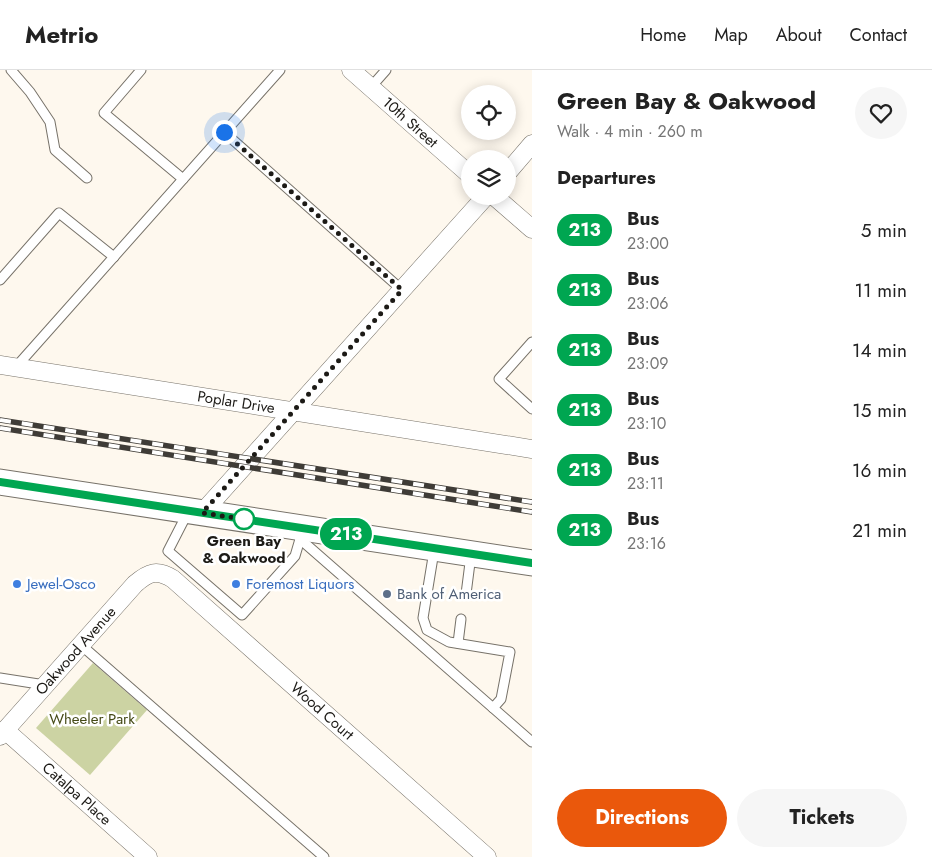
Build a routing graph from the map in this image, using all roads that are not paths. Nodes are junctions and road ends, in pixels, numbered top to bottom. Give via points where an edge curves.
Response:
1 (10, 70) edge
2 (141, 70) edge
3 (280, 70) edge
4 (351, 70) edge
5 (386, 70) edge
6 (371, 87) junction
7 (224, 132) junction
8 (532, 144) edge
9 (516, 163) edge
10 (461, 167) edge
11 (87, 178) dead end
12 (183, 179) junction
13 (478, 205) edge
14 (504, 205) edge
15 (532, 229) edge
16 (114, 257) junction
17 (0, 280) edge
18 (402, 290) junction
19 (532, 342) edge
20 (8, 366) edge
21 (532, 409) edge
22 (293, 411) junction
23 (532, 449) edge
24 (0, 482) edge
25 (195, 512) junction
26 (298, 533) junction
27 (434, 548) junction
28 (472, 554) junction
29 (532, 563) edge
30 (155, 572) joint
31 (466, 594) dead end
32 (461, 619) dead end
33 (458, 643) junction
34 (82, 644) junction
35 (0, 678) edge
36 (46, 686) junction
37 (493, 708) junction
38 (3, 733) edge
39 (532, 742) edge
40 (148, 857) edge
41 (324, 857) edge
42 (487, 857) edge

1 - 11 lane via 50,122 55,150
2 - 12 lane via 104,113
3 - 7 lane
4 - 6 street, 10th Street
5 - 6 lane
6 - 10 street, 10th Street
7 - 12 lane
7 - 18 lane
8 - 9 street
12 - 16 lane
13 - 18 street
14 - 15 street
16 - 17 lane via 59,213
16 - 20 lane
18 - 22 street
19 - 21 lane via 498,378
20 - 22 street, Poplar Drive
22 - 23 street, Poplar Drive
22 - 25 street via 252,459
24 - 25 main road
25 - 26 main road
25 - 26 lane via 168,551 242,615 295,556
26 - 27 main road
26 - 37 lane
27 - 28 main road
27 - 33 lane via 423,618 427,630 448,642
28 - 29 main road
28 - 31 lane
30 - 34 street, Oakwood Avenue via 135,584
30 - 42 street, Wood Court via 173,579
32 - 33 lane
33 - 37 lane via 510,652 501,699
34 - 36 street, Oakwood Avenue
34 - 41 lane
35 - 36 lane
36 - 38 street, Oakwood Avenue
37 - 39 lane
38 - 40 street, Catalpa Place

